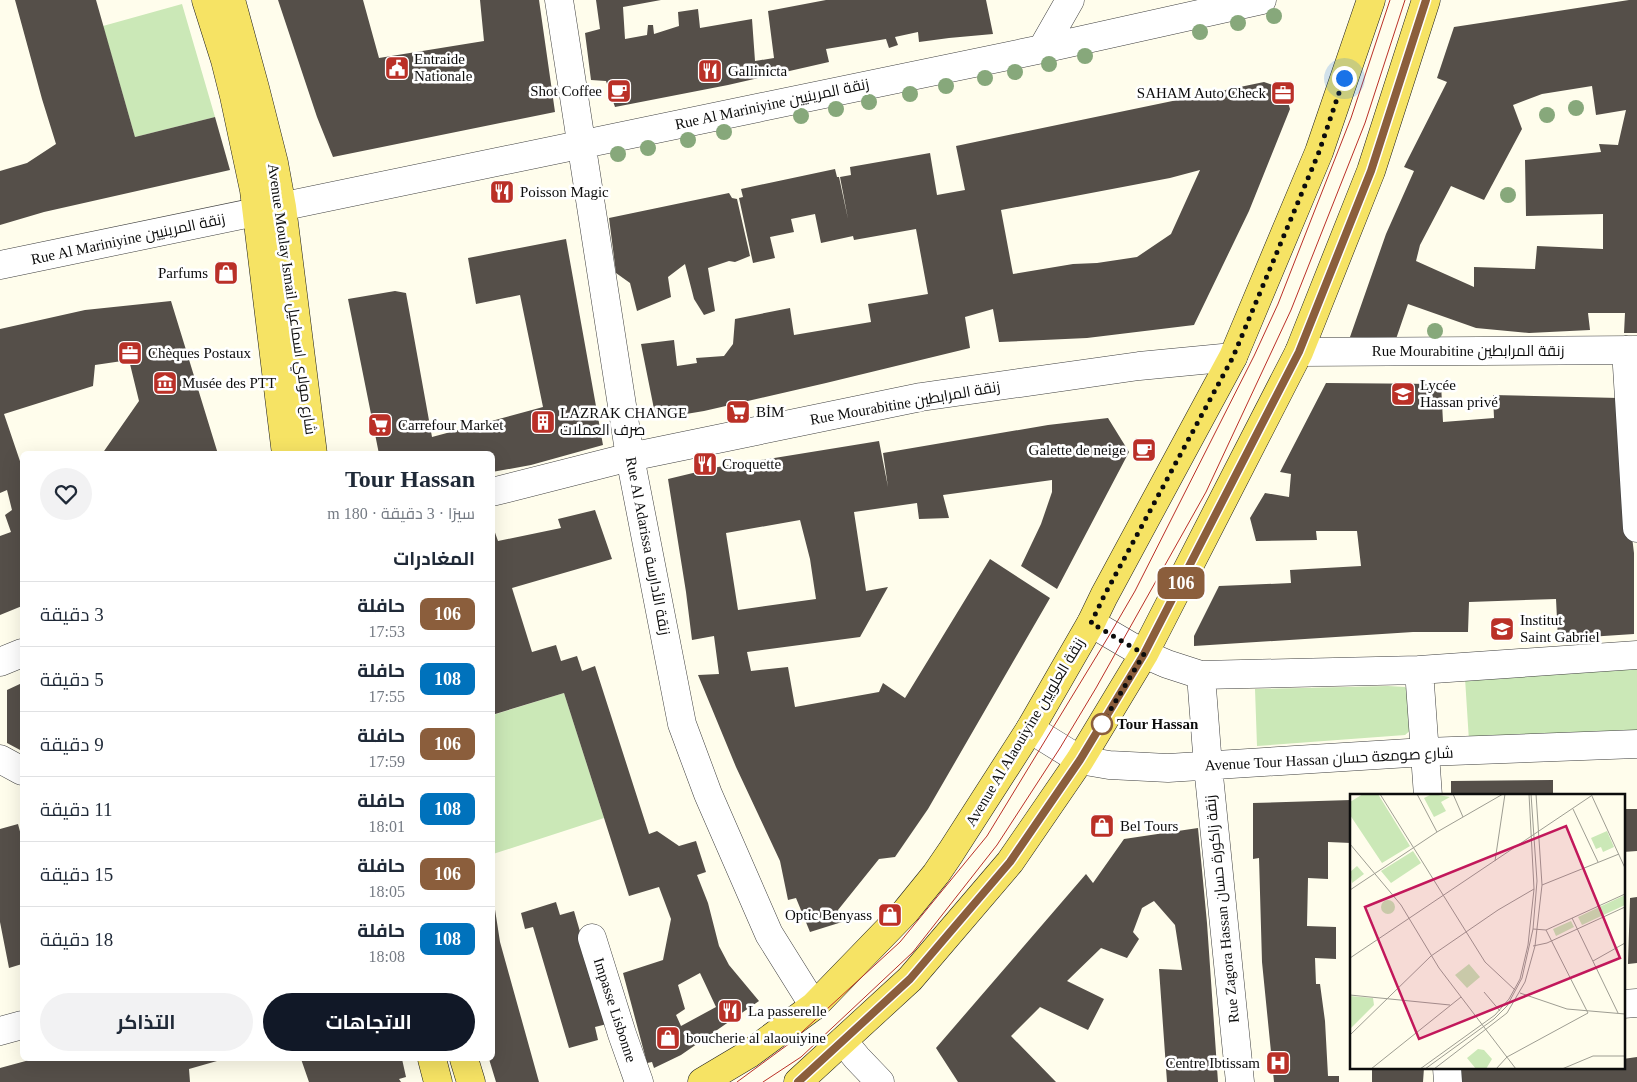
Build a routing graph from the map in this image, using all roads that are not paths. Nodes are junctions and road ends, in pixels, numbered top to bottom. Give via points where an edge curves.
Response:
1 (206, 0) edge
2 (231, 0) edge
3 (559, 0) edge
4 (1070, 0) edge
5 (1262, 0) edge
6 (1371, 0) edge
7 (1426, 0) edge
8 (1042, 49) junction
9 (581, 144) junction
10 (270, 210) junction
11 (0, 266) edge
12 (1632, 350) edge
13 (1299, 352) junction
14 (1233, 357) junction
15 (286, 451) edge
16 (312, 451) edge
17 (630, 457) junction
18 (495, 491) edge
19 (1637, 528) edge
20 (1091, 623) junction
21 (20, 654) edge
22 (1144, 654) junction
23 (1637, 655) edge
24 (0, 662) edge
25 (1419, 670) junction
26 (1201, 675) junction
27 (1030, 729) junction
28 (1637, 744) edge
29 (1425, 752) junction
30 (0, 759) edge
31 (1080, 760) junction
32 (1208, 766) junction
33 (20, 770) edge
34 (1428, 794) edge
35 (592, 938) dead end
36 (1637, 1003) edge
37 (1624, 1004) edge
38 (814, 1006) junction
39 (20, 1026) edge
40 (0, 1031) edge
41 (843, 1041) junction
42 (433, 1061) edge
43 (465, 1061) edge
44 (438, 1082) edge
45 (471, 1082) edge
46 (639, 1082) edge
47 (702, 1082) edge
48 (798, 1082) edge
49 (880, 1082) edge
50 (1240, 1082) edge

1 - 10 main road, Avenue Moulay Ismail شارع مولاي اسماعيل via 225,60 246,150
2 - 10 main road, Avenue Moulay Ismail شارع مولاي اسماعيل via 260,107
3 - 9 street, Rue Al Adarissa زنقة الأدارسة
4 - 8 street
5 - 8 street, Rue Al Mariniyine زنقة المرينيين
6 - 14 main road, Avenue Al Alaouiyine زنقة العلويين via 1319,152
7 - 13 main road via 1371,171
8 - 9 street, Rue Al Mariniyine زنقة المرينيين
9 - 10 street, Rue Al Mariniyine زنقة المرينيين
9 - 17 street, Rue Al Adarissa زنقة الأدارسة
10 - 11 street, Rue Al Mariniyine زنقة المرينيين
10 - 15 main road, Avenue Moulay Ismail شارع مولاي اسماعيل
10 - 16 main road, Avenue Moulay Ismail شارع مولاي اسماعيل
12 - 13 street, Rue Mourabitine زنقة المرابطين
12 - 19 street
13 - 22 main road
14 - 17 street, Rue Mourabitine زنقة المرابطين via 1139,366 921,397
14 - 20 main road, Avenue Al Alaouiyine زنقة العلويين
17 - 18 street, Rue Mourabitine زنقة المرابطين
17 - 38 street, Rue Al Adarissa زنقة الأدارسة via 682,724 708,794 769,934
20 - 22 street
20 - 27 main road, Avenue Al Alaouiyine زنقة العلويين
21 - 24 street
22 - 26 street
22 - 31 main road
23 - 25 street
25 - 26 street
25 - 29 street
26 - 32 street, Rue Zagora Hassan زنقة زاكورة حسان
27 - 31 street, Avenue Tour Hassan شارع صومعة حسان
27 - 38 main road, Avenue Al Alaouiyine زنقة العلويين via 936,874 889,930
28 - 29 street, Avenue Tour Hassan شارع صومعة حسان
29 - 32 street, Avenue Tour Hassan شارع صومعة حسان
29 - 34 street
30 - 33 street
31 - 32 street, Avenue Tour Hassan شارع صومعة حسان via 1168,768
31 - 41 main road via 1004,870 910,979
32 - 50 street, Rue Zagora Hassan زنقة زاكورة حسان
35 - 46 street, Impasse Lisbonne
36 - 37 street
38 - 47 main road, Avenue Al Alaouiyine زنقة العلويين via 749,1054
39 - 40 street
41 - 48 main road
41 - 49 street
42 - 44 main road
43 - 45 main road

